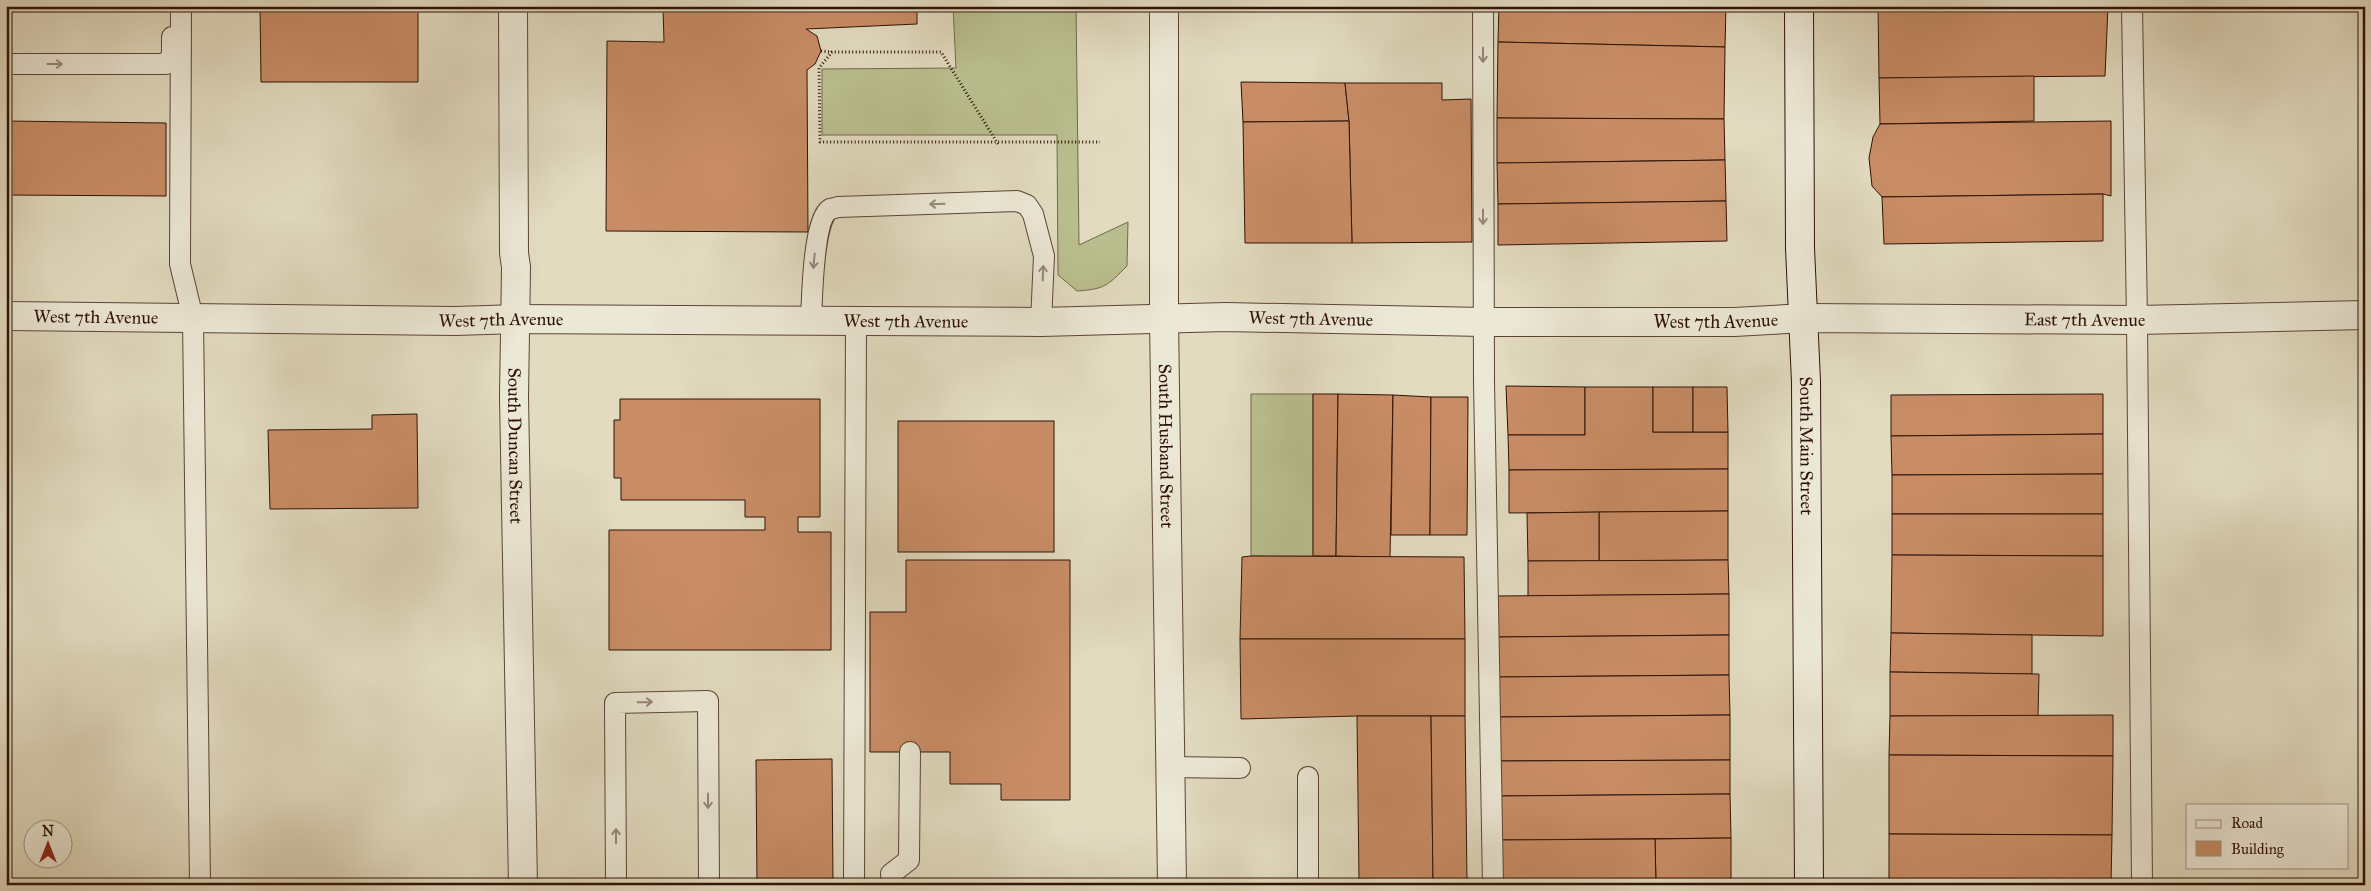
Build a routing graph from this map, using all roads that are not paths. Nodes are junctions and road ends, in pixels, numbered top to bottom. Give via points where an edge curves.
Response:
1 (173, 6) edge
2 (181, 6) edge
3 (513, 6) edge
4 (1164, 6) edge
5 (1483, 6) edge
6 (1799, 6) edge
7 (2132, 6) edge
8 (6, 64) edge
9 (2365, 315) edge
10 (6, 316) edge
11 (193, 318) junction
12 (1164, 318) junction
13 (1805, 318) junction
14 (514, 319) junction
15 (2138, 320) junction
16 (811, 321) junction
17 (856, 321) junction
18 (1041, 322) junction
19 (1484, 322) junction
20 (910, 752) dead end
21 (1169, 767) junction
22 (1240, 768) dead end
23 (1308, 776) dead end
24 (200, 885) edge
25 (523, 885) edge
26 (616, 885) edge
27 (709, 885) edge
28 (854, 885) edge
29 (892, 885) edge
30 (1172, 885) edge
31 (1308, 885) edge
32 (1493, 885) edge
33 (1809, 885) edge
34 (2142, 885) edge

8 -> 1 lane via 166,64 172,55
2 - 11 lane via 180,264
3 - 14 street, South Duncan Street
4 - 12 street, South Husband Street
5 -> 19 lane
6 - 13 street, South Main Street via 1800,248
7 - 15 lane
9 - 15 street, East 7th Avenue
10 - 11 street, West 7th Avenue
11 - 14 street, West 7th Avenue
11 - 24 lane
12 - 18 street, West 7th Avenue
12 - 19 street, West 7th Avenue
12 - 21 street, South Husband Street
13 - 15 street, East 7th Avenue
13 - 19 street, West 7th Avenue via 1734,322
13 - 33 street, South Main Street
14 - 16 street, West 7th Avenue
14 - 25 street, South Duncan Street
15 - 34 lane
16 - 17 street, West 7th Avenue
18 -> 16 lane via 1044,256 1033,214 1027,205 1017,201 838,207 830,210 824,217 814,256
17 - 18 street, West 7th Avenue
17 - 28 lane
19 - 32 lane
20 - 29 lane via 909,860 891,874
21 - 22 lane
21 - 30 street, South Husband Street
23 - 31 lane
26 -> 27 lane via 615,703 708,701

